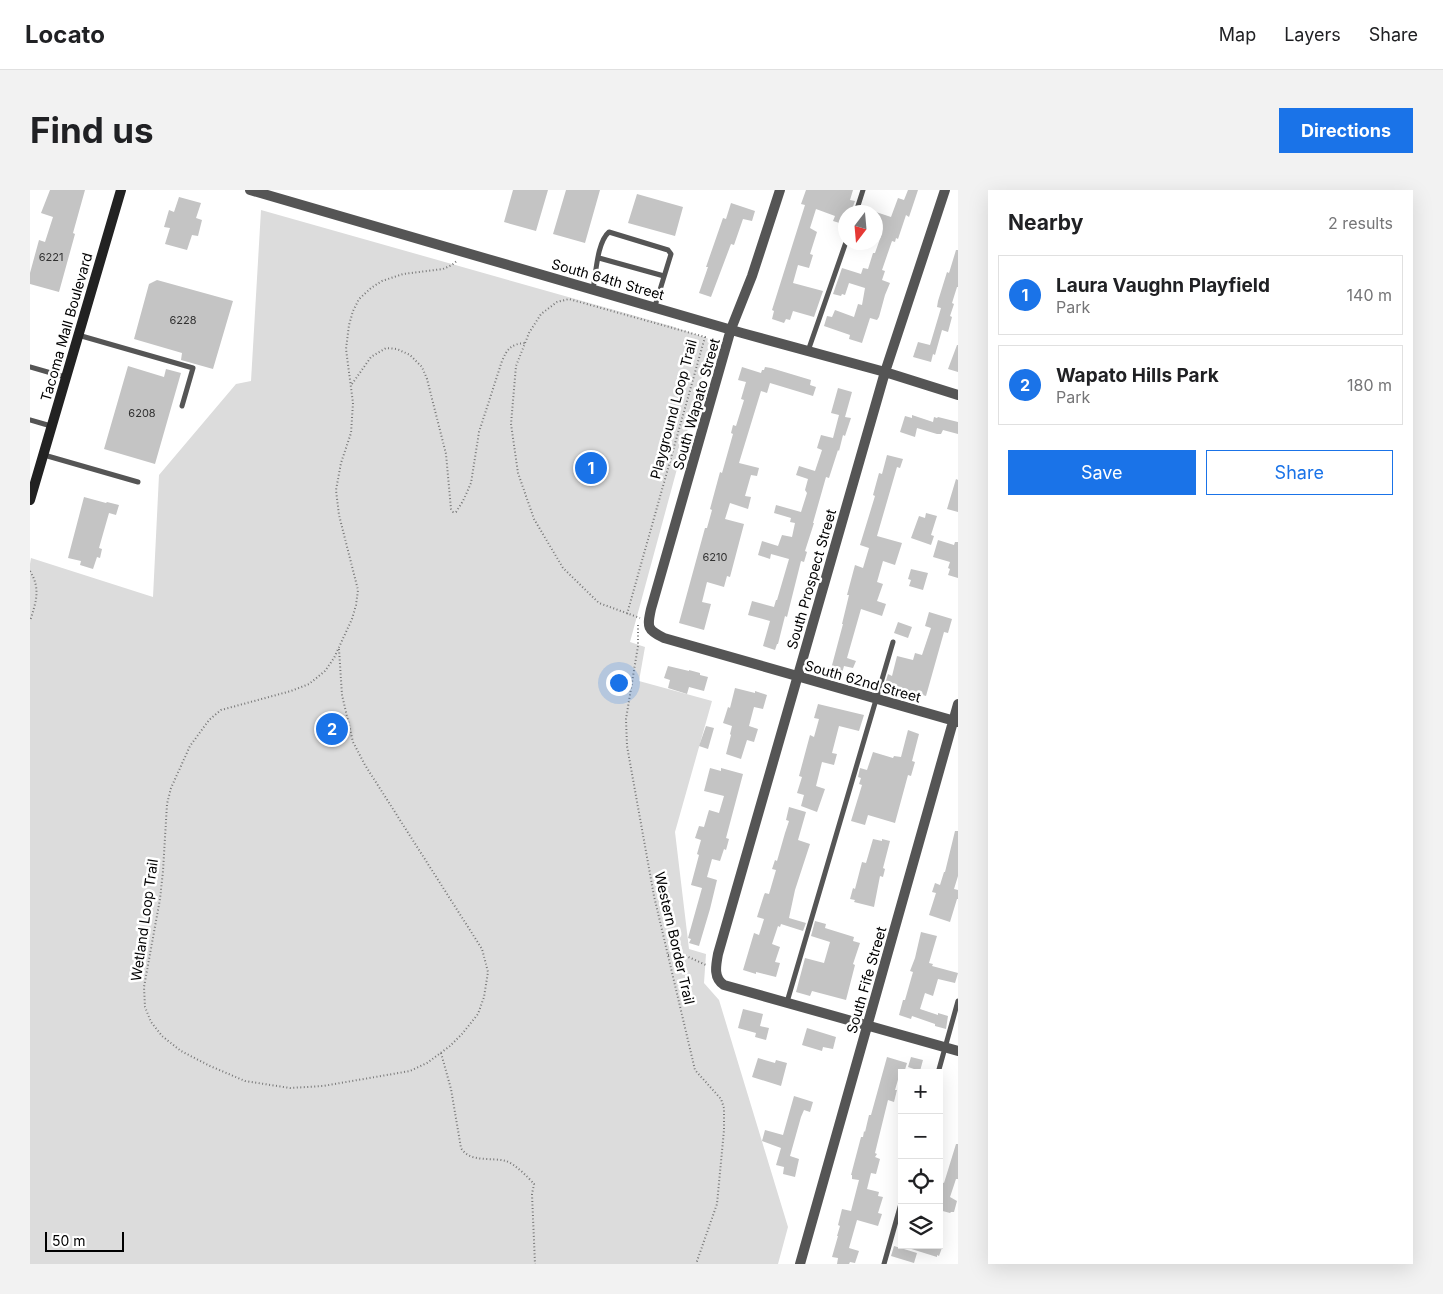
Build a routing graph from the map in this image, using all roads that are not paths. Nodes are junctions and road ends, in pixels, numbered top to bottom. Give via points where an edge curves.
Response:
1 (121, 190) edge
2 (250, 190) edge
3 (780, 190) edge
4 (864, 190) edge
5 (946, 190) edge
6 (859, 205) edge
7 (843, 250) edge
8 (599, 258) junction
9 (664, 276) junction
10 (594, 289) junction
11 (655, 306) junction
12 (732, 329) junction
13 (78, 335) junction
14 (808, 351) junction
15 (30, 367) edge
16 (885, 372) junction
17 (65, 377) junction
18 (958, 395) edge
19 (182, 406) dead end
20 (30, 420) edge
21 (51, 426) junction
22 (43, 455) junction
23 (138, 482) dead end
24 (30, 500) edge
25 (649, 628) joint
26 (892, 642) dead end
27 (797, 676) junction
28 (876, 698) junction
29 (958, 704) edge
30 (956, 721) edge
31 (958, 1001) edge
32 (787, 1003) junction
33 (867, 1025) junction
34 (945, 1047) junction
35 (958, 1051) edge
36 (939, 1069) edge
37 (901, 1204) edge
38 (800, 1264) edge
39 (884, 1264) edge

1 - 13 main road, Tacoma Mall Boulevard
2 - 10 street, South 64th Street
3 - 12 street, South Wapato Street
4 - 6 lane
5 - 16 street, South Prospect Street
7 - 14 lane
8 - 9 lane
8 - 9 lane via 604,236 609,232 668,250 671,254
8 - 10 lane
9 - 11 lane
10 - 11 street, South 64th Street
11 - 12 street, South 64th Street
12 - 14 street, South 64th Street
12 - 25 street, South Wapato Street via 650,609
13 - 17 main road, Tacoma Mall Boulevard
13 - 19 lane via 193,368
14 - 16 street, South 64th Street
15 - 17 lane
16 - 18 street, South 64th Street
16 - 27 street, South Prospect Street
17 - 21 main road, Tacoma Mall Boulevard
20 - 21 lane
21 - 22 main road, Tacoma Mall Boulevard
22 - 23 lane
22 - 24 main road, Tacoma Mall Boulevard
25 - 27 street, South 62nd Street via 664,638
26 - 28 lane
27 - 28 street, South 62nd Street
27 - 32 street, South Prospect Street via 718,954 716,975 724,985
28 - 30 street, South 62nd Street
28 - 32 lane
29 - 30 street, South Fife Street
30 - 33 street, South Fife Street
31 - 34 lane
32 - 33 street
33 - 34 street
33 - 38 street, South Fife Street
34 - 35 street
34 - 36 lane
37 - 39 lane

